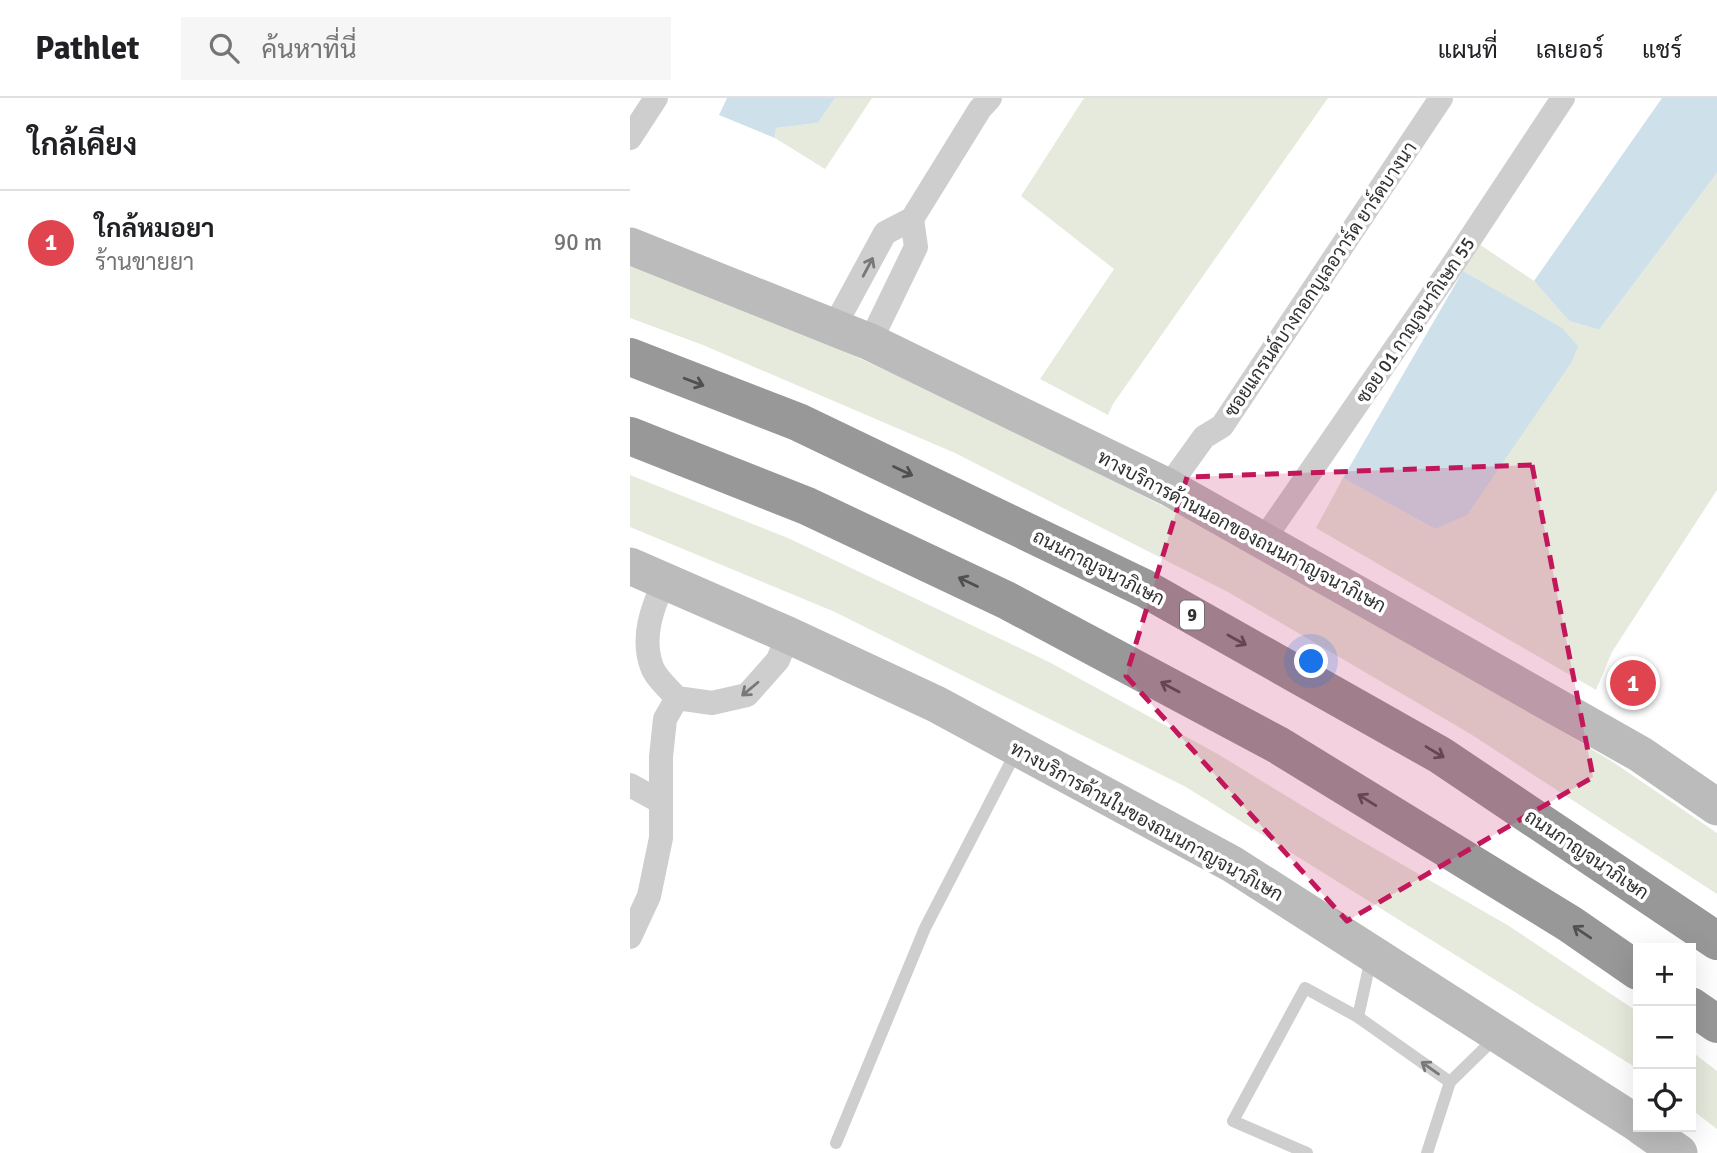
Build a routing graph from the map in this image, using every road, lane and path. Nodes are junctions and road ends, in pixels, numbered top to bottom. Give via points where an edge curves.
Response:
1 (656, 98) edge
2 (990, 98) edge
3 (1441, 98) edge
4 (1563, 98) edge
5 (630, 138) edge
6 (912, 219) junction
7 (630, 246) edge
8 (834, 327) junction
9 (870, 342) junction
10 (630, 358) edge
11 (630, 436) edge
12 (1168, 486) junction
13 (1264, 539) junction
14 (630, 566) edge
15 (665, 581) junction
16 (788, 635) junction
17 (677, 698) junction
18 (1018, 748) junction
19 (630, 785) edge
20 (661, 802) junction
21 (1717, 807) edge
22 (630, 937) edge
23 (1717, 941) edge
24 (1372, 953) junction
25 (1633, 968) edge
26 (1696, 1009) edge
27 (1358, 1017) junction
28 (1717, 1024) edge
29 (1499, 1034) junction
30 (1450, 1082) junction
31 (1633, 1120) edge
32 (1650, 1132) edge
33 (836, 1143) dead end
34 (1307, 1153) edge
35 (1427, 1153) edge
36 (1679, 1153) edge

1 - 5 street
2 - 6 street
3 - 12 street, ซอยแกรนด์บางกอกบูเลอวาร์ด ยาร์ดบางนา via 1222,426 1204,437
4 - 13 street, ซอย 01 กาญจนากิเษก 55
8 -> 6 street via 886,233
6 - 9 street via 915,247
7 - 8 main road, ทางบริการด้านนอกของถนนกาญจนาภิเษก
8 - 9 main road, ทางบริการด้านนอกของถนนกาญจนาภิเษก
9 - 12 main road, ทางบริการด้านนอกของถนนกาญจนาภิเษก
10 -> 23 highway, ถนนกาญจนาภิเษก / 9 via 798,422 1144,588 1440,755
25 -> 11 highway via 1278,745 1006,600 807,506
12 - 13 main road, ทางบริการด้านนอกของถนนกาญจนาภิเษก
13 - 21 main road, ทางบริการด้านนอกของถนนกาญจนาภิเษก via 1640,754
14 - 15 main road, ทางบริการด้านในของถนนกาญจนาภิเษก
15 - 16 main road, ทางบริการด้านในของถนนกาญจนาภิเษก
15 - 17 street via 651,609 647,639 652,668
16 -> 17 street via 778,660 747,695 712,703
16 - 18 main road, ทางบริการด้านในของถนนกาญจนาภิเษก
17 - 20 street via 665,719
18 - 24 main road, ทางบริการด้านในของถนนกาญจนาภิเษก via 1232,864
18 - 33 lane via 925,928
19 - 20 street
20 - 22 street via 661,838 649,896
24 - 27 lane
24 - 29 main road, ทางบริการด้านในของถนนกาญจนาภิเษก
26 - 28 highway
30 -> 27 lane
27 - 34 lane via 1305,988 1234,1121
29 - 30 lane
29 - 31 main road, ทางบริการด้านในของถนนกาญจนาภิเษก
30 - 35 lane
32 - 36 main road, ทางบริการด้านในของถนนกาญจนาภิเษก

